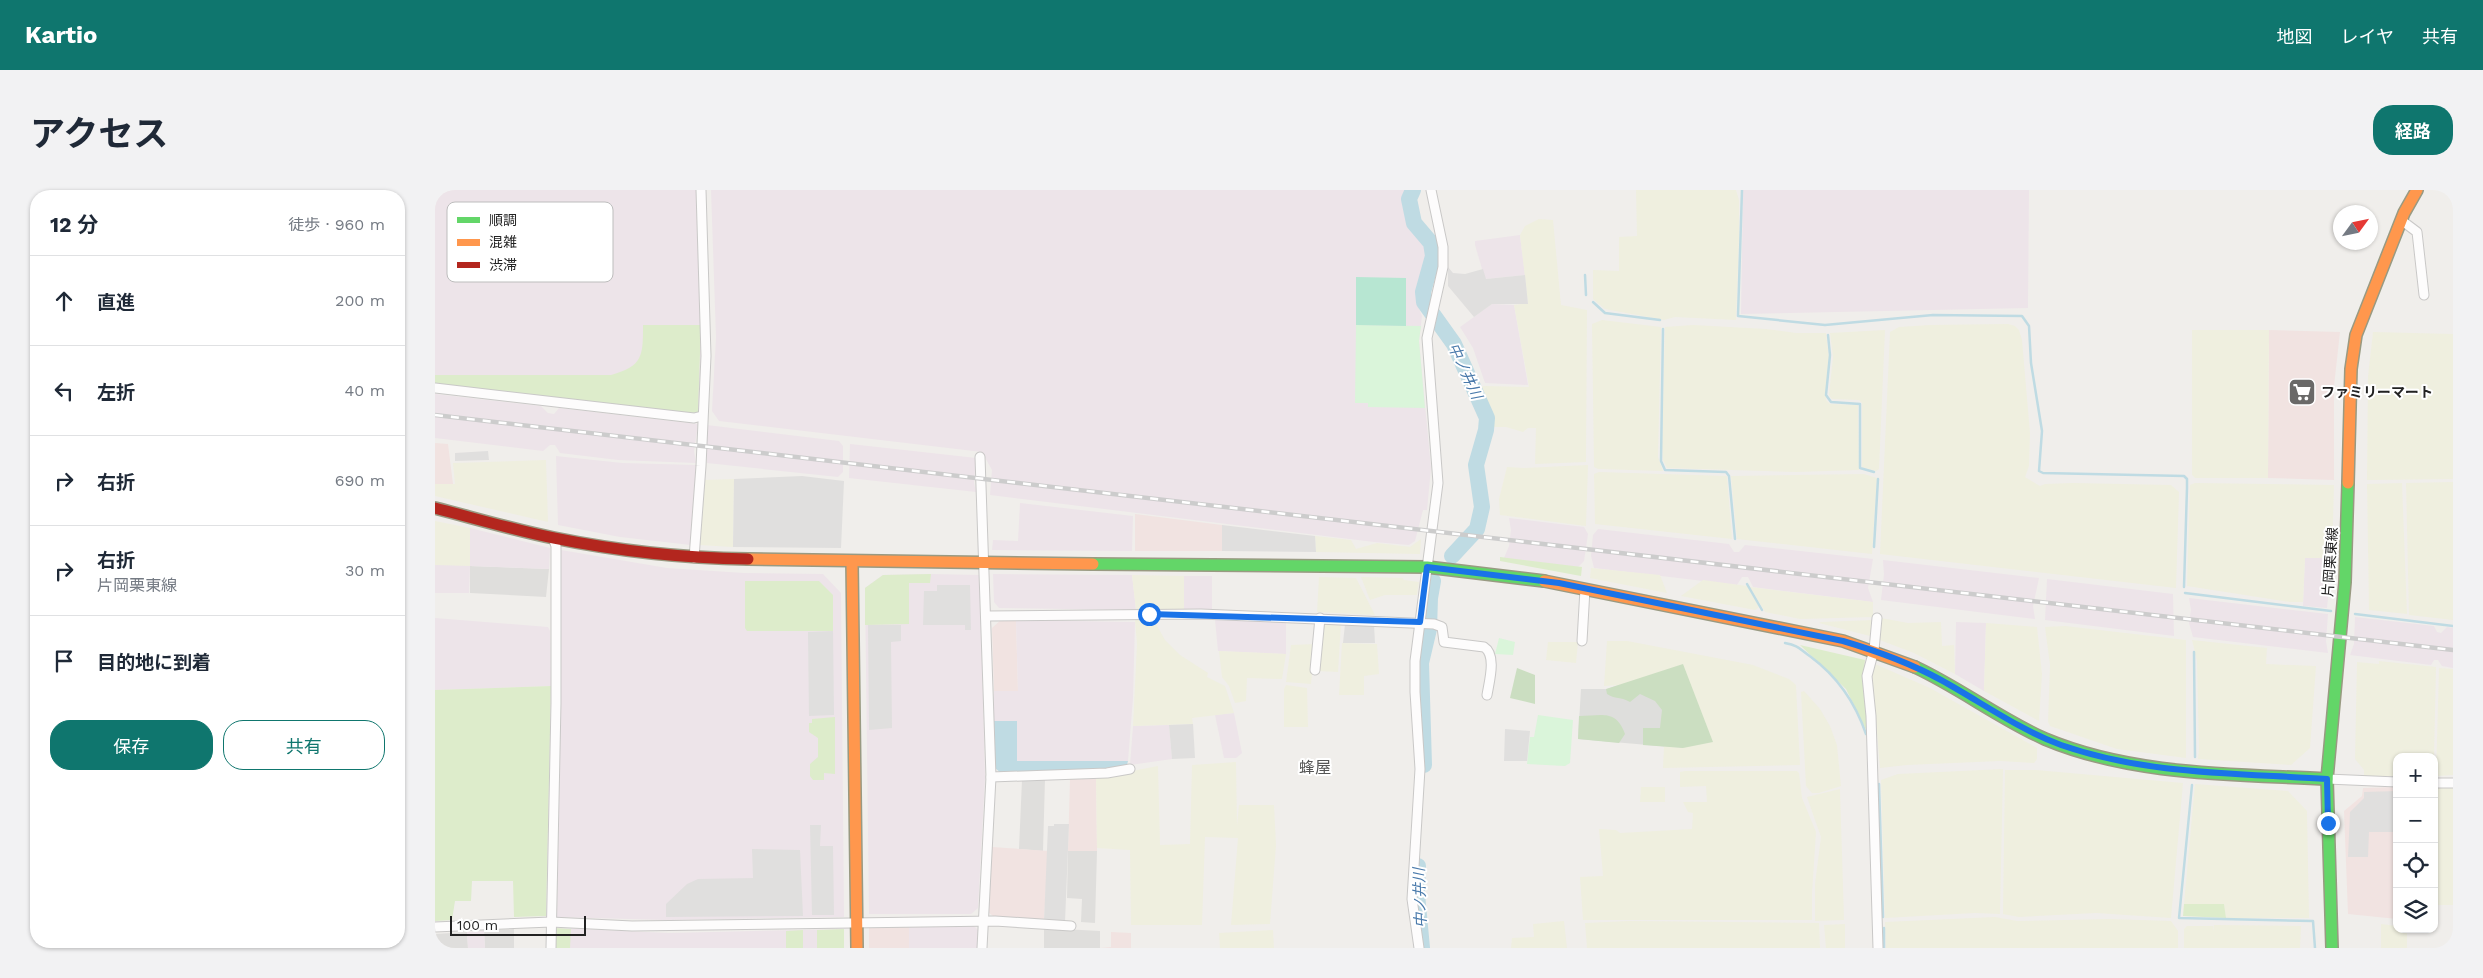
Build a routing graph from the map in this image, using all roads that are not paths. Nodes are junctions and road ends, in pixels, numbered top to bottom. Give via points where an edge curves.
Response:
1 (701, 190) edge
2 (1431, 190) edge
3 (2417, 190) edge
4 (2401, 220) junction
5 (2424, 295) dead end
6 (435, 388) edge
7 (702, 416) junction
8 (980, 457) dead end
9 (435, 508) edge
10 (553, 538) junction
11 (694, 558) junction
12 (852, 562) junction
13 (984, 562) junction
14 (1427, 567) junction
15 (1585, 589) junction
16 (987, 616) junction
17 (1320, 618) junction
18 (1877, 618) dead end
19 (1426, 623) junction
20 (1582, 641) dead end
21 (1874, 650) junction
22 (1315, 670) dead end
23 (1487, 695) dead end
24 (1130, 769) dead end
25 (991, 777) junction
26 (2327, 779) junction
27 (2393, 782) edge
28 (2438, 783) edge
29 (2453, 783) edge
30 (551, 922) junction
31 (857, 922) junction
32 (983, 922) junction
33 (1071, 926) dead end
34 (435, 927) edge
35 (551, 948) edge
36 (857, 948) edge
37 (982, 948) edge
38 (1419, 948) edge
39 (1878, 948) edge
40 (2332, 948) edge

1 - 7 street via 706,356
2 - 14 street via 1443,247 1443,267 1430,319 1428,358 1438,483
3 - 4 street, 片岡栗東線
4 - 5 street via 2417,232
4 - 26 street, 片岡栗東線 via 2356,335 2349,397 2345,582
6 - 7 street via 694,418
7 - 11 street
8 - 13 street
9 - 10 street
10 - 11 street
10 - 30 street via 556,546 556,703
11 - 12 street
12 - 13 street
12 - 31 street
13 - 14 street
13 - 16 street
14 - 15 street
14 - 19 street
15 - 20 street
15 - 21 street
16 - 17 street via 1201,614
16 - 25 street
17 - 19 street
17 - 22 street
18 - 21 street
19 - 23 street via 1442,627 1445,642 1489,650
19 - 38 street via 1415,661 1421,769 1412,899
21 - 26 street via 1940,680 2040,736 2108,760 2188,771
21 - 39 street via 1867,676
24 - 25 street via 1107,773
25 - 32 street
26 - 27 street
26 - 40 street, 片岡栗東線
28 - 29 street
30 - 31 street via 632,926 768,926
30 - 34 street
30 - 35 street
31 - 32 street
31 - 36 street
32 - 33 street
32 - 37 street

